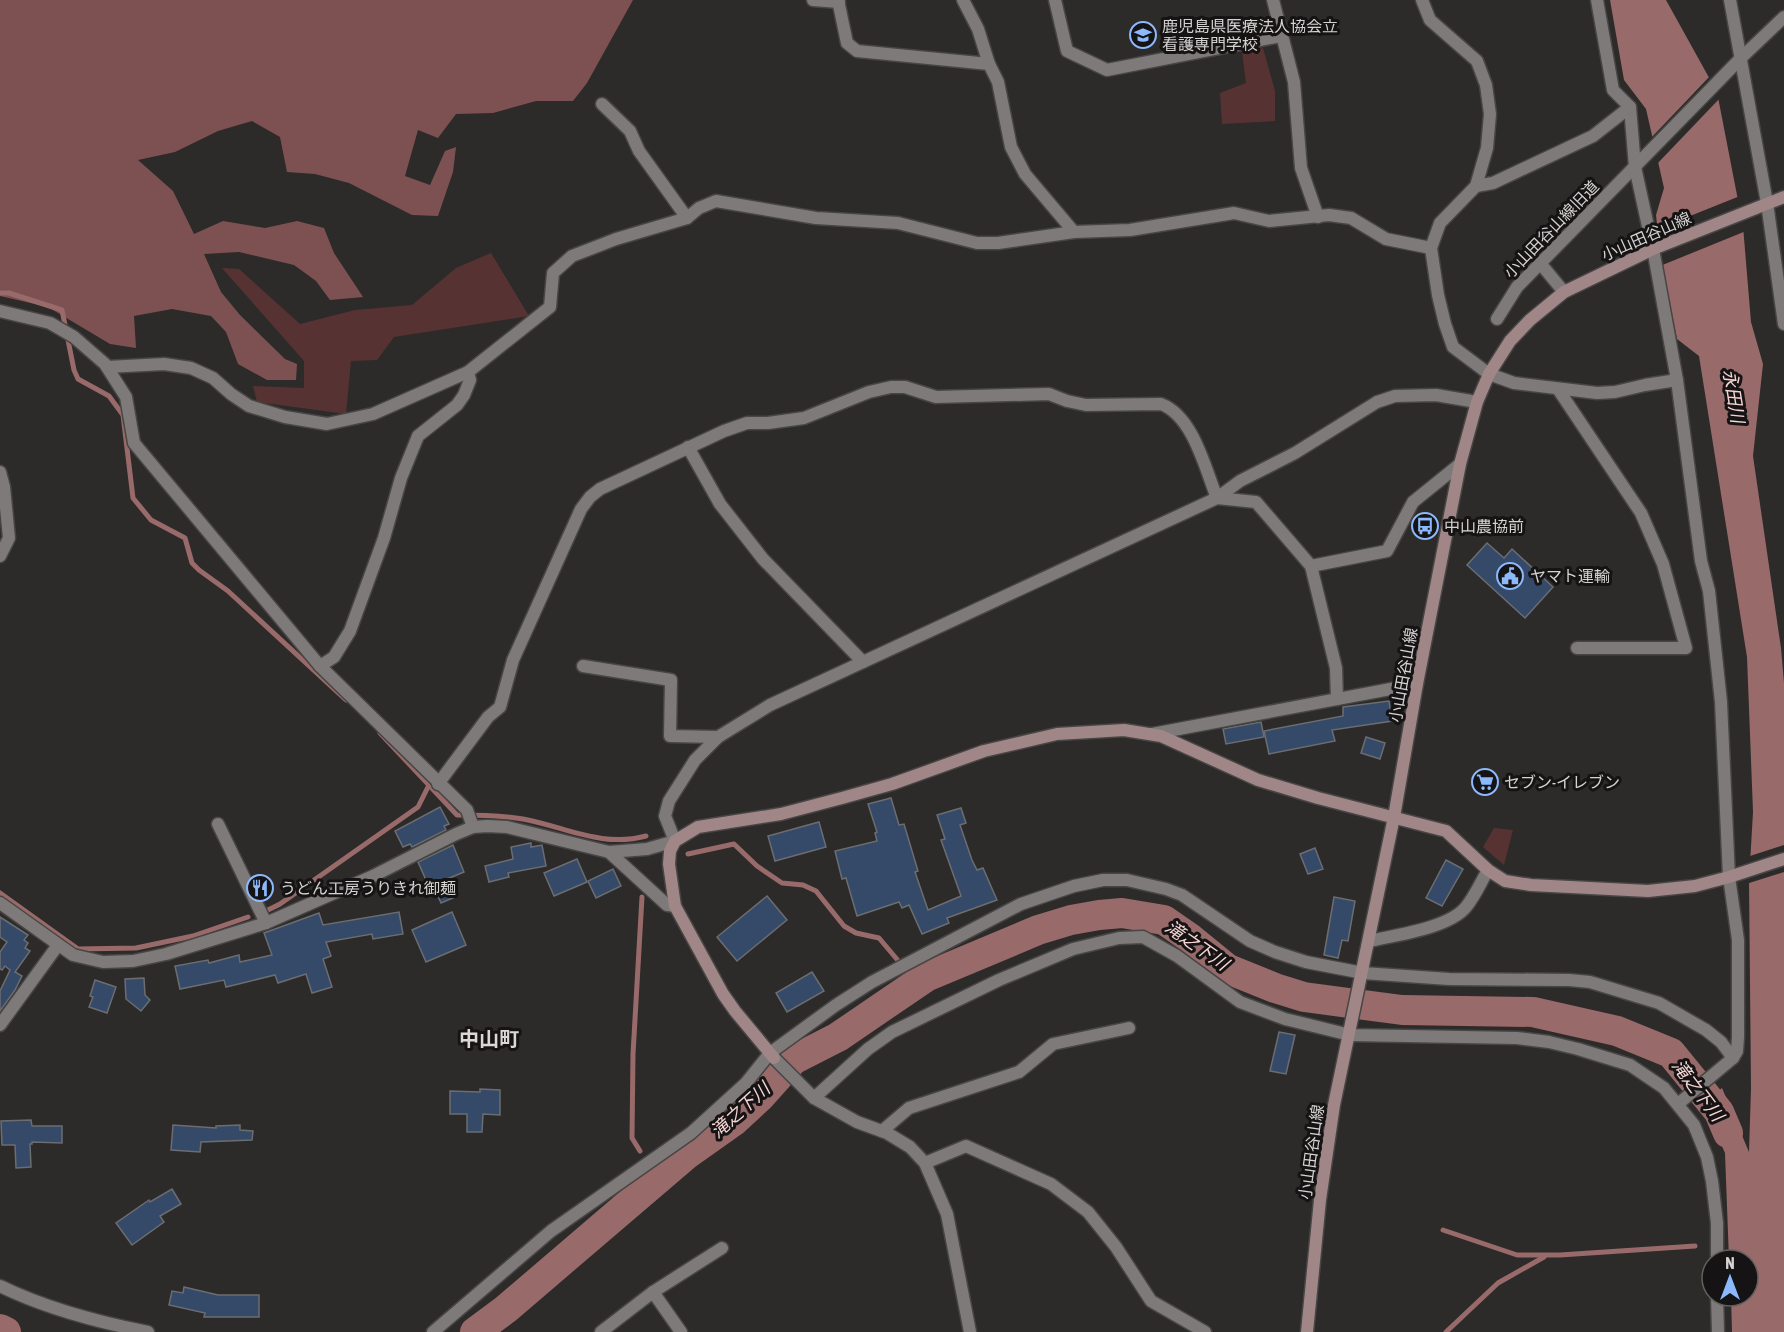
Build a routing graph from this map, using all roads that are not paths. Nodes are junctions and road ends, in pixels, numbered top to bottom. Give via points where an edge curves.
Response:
1 (813, 0) edge
2 (963, 0) edge
3 (1056, 0) edge
4 (1273, 0) edge
5 (1422, 0) edge
6 (1597, 0) edge
7 (1730, 0) edge
8 (838, 1) edge
9 (1784, 17) edge
10 (1281, 36) junction
11 (1742, 57) junction
12 (989, 64) junction
13 (603, 104) dead end
14 (1630, 107) junction
15 (1635, 167) junction
16 (1476, 186) junction
17 (1784, 196) edge
18 (1767, 203) junction
19 (1318, 217) junction
20 (687, 218) junction
21 (1074, 232) junction
22 (1431, 248) junction
23 (1653, 249) junction
24 (1540, 263) junction
25 (1564, 292) junction
26 (0, 311) edge
27 (1497, 319) dead end
28 (1784, 324) edge
29 (107, 367) junction
30 (468, 372) junction
31 (1489, 374) junction
32 (1677, 381) junction
33 (1558, 389) junction
34 (1477, 402) junction
35 (688, 447) junction
36 (1460, 464) junction
37 (0, 472) edge
38 (1217, 498) junction
39 (0, 556) edge
40 (1311, 566) junction
41 (1577, 648) dead end
42 (863, 662) junction
43 (320, 666) junction
44 (583, 666) dead end
45 (1417, 684) junction
46 (1337, 699) junction
47 (1152, 734) junction
48 (718, 736) junction
49 (438, 784) junction
50 (1394, 817) junction
51 (470, 819) junction
52 (218, 824) dead end
53 (675, 841) junction
54 (609, 852) junction
55 (1784, 859) edge
56 (1488, 870) junction
57 (1729, 877) junction
58 (0, 903) edge
59 (675, 906) junction
60 (266, 923) junction
61 (1370, 941) junction
62 (58, 945) junction
63 (1362, 976) junction
64 (0, 1025) edge
65 (1129, 1028) dead end
66 (1351, 1032) junction
67 (772, 1056) junction
68 (1733, 1058) junction
69 (810, 1094) junction
70 (1678, 1104) junction
71 (882, 1131) junction
72 (925, 1163) junction
73 (722, 1248) dead end
74 (1717, 1248) edge
75 (0, 1286) edge
76 (653, 1292) junction
77 (1717, 1308) edge
78 (148, 1332) edge
79 (433, 1332) edge
80 (602, 1332) edge
81 (681, 1332) edge
82 (970, 1332) edge
83 (1205, 1332) edge
84 (1307, 1332) edge
85 (1718, 1332) edge

1 - 8 street
2 - 12 street
3 - 10 street via 1067,51 1107,70
4 - 10 street
5 - 16 street via 1430,20 1477,61 1486,85 1490,114 1487,148
6 - 14 street via 1613,90
7 - 11 street
8 - 12 street via 848,43 857,51
9 - 11 street
10 - 19 street via 1294,82 1301,168
11 - 15 street, 小山田谷山線旧道
11 - 18 street
12 - 21 street via 998,82 1011,147 1020,165
13 - 20 street via 630,131 639,151
14 - 15 street
14 - 16 street via 1593,136 1493,183
15 - 23 street
15 - 24 street, 小山田谷山線旧道
16 - 22 street via 1440,223
17 - 18 street, 小山田谷山線
18 - 23 street, 小山田谷山線
18 - 28 street
19 - 21 street via 1269,221 1234,213 1130,230
19 - 22 street via 1351,218 1386,239
20 - 21 street via 716,201 816,218 898,223 977,243
20 - 30 street via 573,256 553,273 550,307
22 - 31 street via 1444,324 1453,347
23 - 25 street, 小山田谷山線
23 - 32 street
24 - 25 street
24 - 27 street, 小山田谷山線旧道 via 1517,286
25 - 31 street, 小山田谷山線 via 1510,341
26 - 29 street via 50,323 74,337
29 - 30 street via 164,363 191,368 213,378 249,406 327,424 373,414
29 - 43 street via 126,397 134,443
30 - 43 street via 470,381 457,405 418,436 350,631 334,657
31 - 33 street via 1514,383
31 - 34 street, 小山田谷山線
32 - 33 street via 1615,392
32 - 57 street via 1701,561 1709,591
33 - 41 street via 1641,513 1663,564 1686,648
34 - 36 street, 小山田谷山線
34 - 38 street via 1436,395 1395,396 1377,402
35 - 38 street via 747,423 804,418 891,387 905,387 936,397 1049,394 1086,405 1161,404 1171,408 1191,433
35 - 42 street via 720,504 763,559
35 - 49 street via 600,489 581,509 513,660 500,706
36 - 40 street via 1413,502 1387,551
36 - 45 street, 小山田谷山線
37 - 39 street via 9,538
38 - 40 street via 1256,502
38 - 42 street
40 - 46 street via 1336,668
42 - 48 street via 770,705
43 - 49 street
44 - 48 street via 671,680 670,736
45 - 46 street
45 - 50 street, 小山田谷山線
46 - 47 street
47 - 50 street via 1258,780
47 - 53 street via 1090,730 1025,740 842,798 781,814 698,827
48 - 53 street via 695,760 669,801 665,816
49 - 51 street
50 - 56 street via 1446,831
50 - 61 street, 小山田谷山線
51 - 54 street
51 - 60 street via 456,834
52 - 60 street
53 - 54 street via 647,849
53 - 59 street via 669,864
54 - 59 street via 667,905
55 - 57 street
56 - 57 street via 1504,880 1531,885 1648,891 1695,886
56 - 61 street via 1466,908 1454,916 1423,929
57 - 68 street via 1738,940 1738,1037
58 - 62 street
59 - 67 street via 723,994
60 - 62 street via 133,962 103,962 73,955
61 - 63 street, 小山田谷山線
62 - 64 street
63 - 66 street, 小山田谷山線
63 - 67 street via 1306,962 1250,941 1182,895 1145,883 1103,880 1021,904 913,960 836,1005
63 - 68 street via 1590,982 1659,1003 1706,1030
65 - 71 street via 1053,1044 1019,1072 909,1108
66 - 69 street via 1285,1019 1240,1002 1177,956 1143,937 1119,938 1062,953 892,1032
66 - 70 street via 1549,1042 1630,1065 1664,1088
66 - 84 street, 小山田谷山線 via 1332,1117
67 - 69 street
67 - 79 street via 691,1133 551,1231
68 - 70 street
69 - 71 street via 857,1122
70 - 74 street via 1694,1125 1707,1157
71 - 72 street via 910,1147
72 - 82 street via 947,1214
72 - 83 street via 966,1146 1050,1184 1088,1212 1151,1301
73 - 76 street
75 - 78 street via 98,1322
76 - 80 street
76 - 81 street
77 - 85 street

